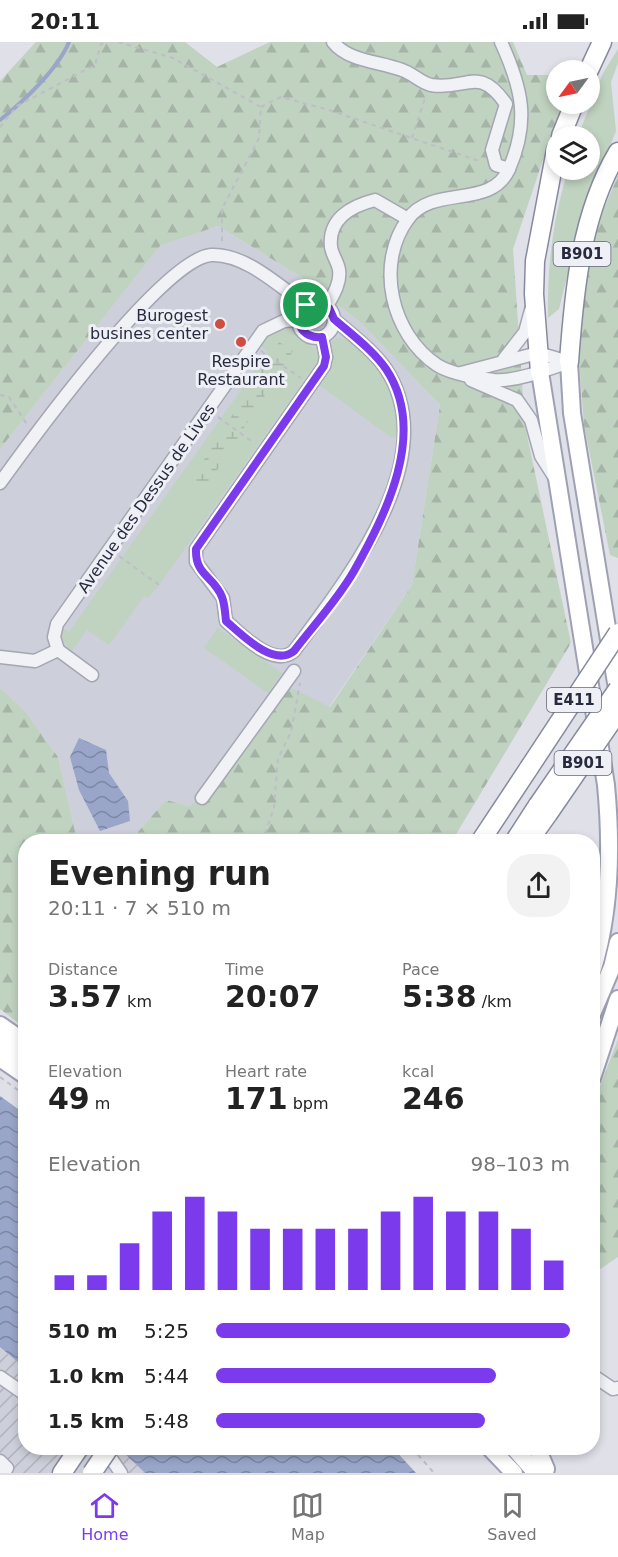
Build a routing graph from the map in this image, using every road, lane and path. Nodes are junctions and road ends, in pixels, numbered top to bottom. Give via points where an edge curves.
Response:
1 (106, 42) edge
2 (118, 42) edge
3 (333, 42) edge
4 (501, 42) edge
5 (602, 42) edge
6 (609, 42) edge
7 (594, 60) edge
8 (596, 60) edge
9 (429, 84) junction
10 (261, 107) junction
11 (0, 127) edge
12 (412, 138) junction
13 (618, 152) edge
14 (496, 165) junction
15 (509, 169) junction
16 (550, 180) edge
17 (408, 219) junction
18 (222, 256) junction
19 (534, 294) junction
20 (306, 305) junction
21 (327, 306) junction
22 (334, 319) junction
23 (298, 320) junction
24 (322, 337) junction
25 (538, 353) junction
26 (268, 356) dead end
27 (502, 361) junction
28 (569, 362) junction
29 (540, 372) junction
30 (460, 373) junction
31 (311, 385) junction
32 (0, 395) edge
33 (227, 423) dead end
34 (34, 436) junction
35 (265, 451) junction
36 (556, 481) junction
37 (0, 483) edge
38 (109, 549) junction
39 (159, 585) dead end
40 (618, 633) edge
41 (58, 650) junction
42 (0, 657) edge
43 (298, 674) joint
44 (92, 675) dead end
45 (618, 689) edge
46 (618, 695) edge
47 (618, 712) edge
48 (202, 798) dead end
49 (543, 810) junction
50 (265, 834) edge
51 (485, 834) edge
52 (521, 834) edge
53 (532, 834) edge
54 (607, 901) junction
55 (600, 914) edge
56 (618, 942) edge
57 (600, 948) edge
58 (600, 995) edge
59 (618, 999) edge
60 (0, 1025) edge
61 (18, 1037) edge
62 (0, 1041) edge
63 (18, 1053) edge
64 (600, 1054) edge
65 (0, 1058) edge
66 (18, 1070) edge
67 (0, 1077) edge
68 (18, 1090) edge
69 (0, 1377) edge
70 (600, 1380) edge
71 (618, 1388) edge
72 (18, 1389) edge
73 (74, 1455) edge
74 (104, 1455) edge
75 (108, 1455) edge
76 (418, 1455) edge
77 (497, 1455) edge
78 (523, 1455) edge
79 (533, 1455) edge
80 (539, 1455) edge
81 (544, 1472) edge
82 (62, 1473) edge
83 (92, 1473) edge
84 (121, 1473) edge
85 (434, 1473) edge
86 (514, 1473) edge

1 - 11 path via 101,44 95,65 17,106
2 - 10 path via 173,58
3 - 9 street via 351,56 403,70
4 - 15 street via 522,99 521,135
5 - 7 highway
6 - 8 highway
9 - 12 path
9 - 14 street via 477,81 496,89 506,104 492,150
10 - 12 path via 281,97
10 - 18 path via 259,138 222,209
12 - 14 path
13 - 28 highway, B901 via 595,203 583,248 573,304
14 - 15 street
15 - 17 street via 503,179 483,192 431,201
16 - 19 highway, B901 via 539,230
17 - 21 street via 375,200 356,205 339,217 331,248 339,271 337,286
17 - 30 street via 392,257 393,303 417,347 438,366
18 - 20 street via 241,261
18 - 34 street via 209,255 192,261 164,284
19 - 25 highway, B901
19 - 27 street via 525,332
20 - 21 street via 318,302
20 - 23 street
21 - 22 street
22 - 24 street
22 - 35 street via 386,370 404,424 402,458 387,503 353,572 294,651 283,657 266,651 226,621 223,598 196,562 196,549
23 - 24 street via 308,336
23 - 38 street, Avenue des Dessus de Lives via 284,321 263,331
24 - 31 street via 324,366
25 - 27 street
25 - 28 street
25 - 29 highway, B901
26 - 31 path
27 - 30 street
28 - 29 street
28 - 46 main road, B901 via 572,413
29 - 30 street via 496,380
29 - 36 main road, B901
30 - 36 street via 518,400 531,420 541,456
31 - 35 street
32 - 34 path via 9,397
33 - 35 path
34 - 37 street
36 - 54 main road, B901 via 606,785 611,831
38 - 39 path
38 - 41 street, Avenue des Dessus de Lives via 57,624 54,637
40 - 51 highway, E411, bridge
41 - 42 street via 35,661
41 - 44 street
43 - 48 street
43 - 50 path via 291,732 278,758 274,808
45 - 49 highway, E411, bridge
47 - 49 highway, B901, bridge
49 - 52 highway, E411
49 - 53 highway, B901
54 - 55 main road, B901
54 - 57 main road, B901
56 - 58 main road
59 - 64 main road
60 - 61 main road
62 - 63 main road
65 - 66 main road
67 - 68 path
69 - 72 street
70 - 71 street
73 - 82 highway
74 - 83 highway, bridge
75 - 84 street
76 - 85 path
77 - 86 main road
78 - 81 main road
79 - 81 main road
80 - 81 main road

